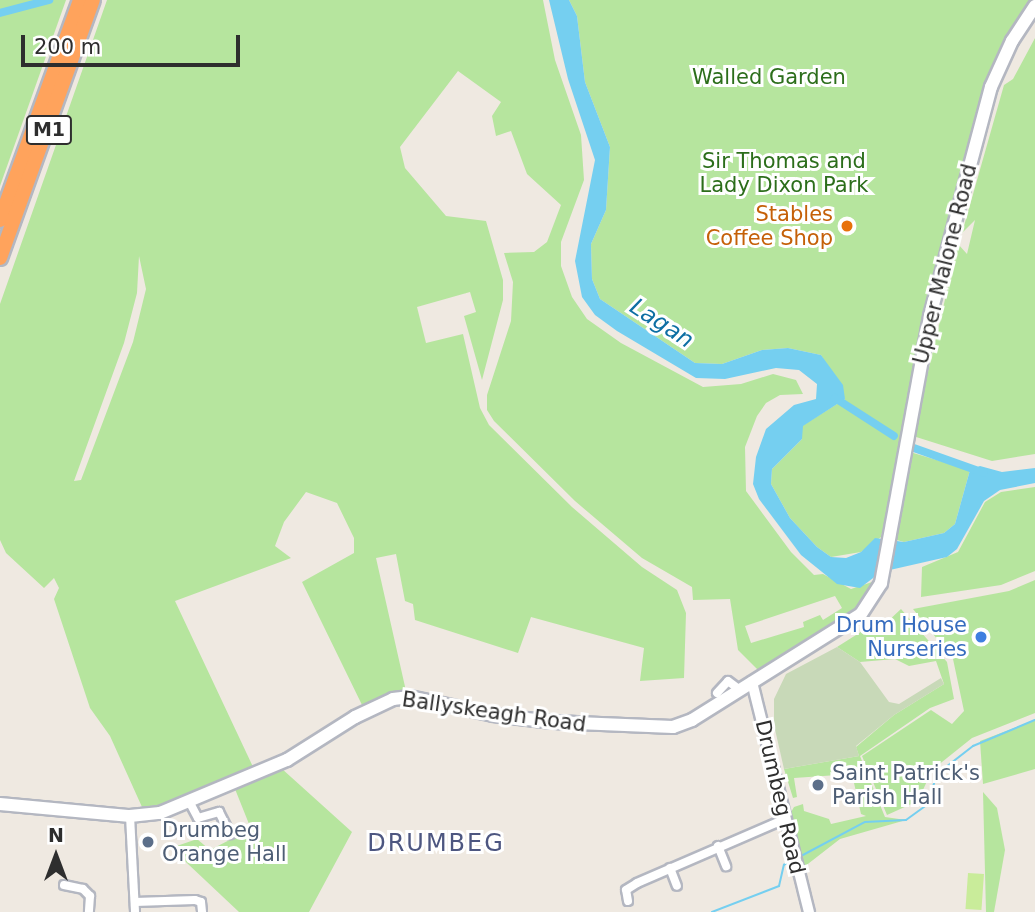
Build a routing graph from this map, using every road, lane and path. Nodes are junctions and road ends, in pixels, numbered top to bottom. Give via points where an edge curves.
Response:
1 (79, 0) edge
2 (93, 0) edge
3 (1035, 6) edge
4 (0, 220) edge
5 (0, 258) edge
6 (752, 682) junction
7 (740, 690) junction
8 (717, 693) dead end
9 (190, 803) junction
10 (0, 804) edge
11 (130, 816) junction
12 (785, 819) junction
13 (230, 834) dead end
14 (718, 846) junction
15 (726, 866) dead end
16 (670, 868) junction
17 (64, 885) dead end
18 (677, 886) dead end
19 (628, 901) dead end
20 (135, 902) junction
21 (89, 912) edge
22 (135, 912) edge
23 (202, 912) edge
24 (809, 912) edge

1 - 4 highway, M1
2 - 5 highway, M1
3 - 6 main road, Upper Malone Road via 1012,41 991,87 930,316 881,583 861,614
6 - 7 main road, Ballyskeagh Road
6 - 12 street, Drumbeg Road
7 - 8 street via 728,681
7 - 9 main road, Ballyskeagh Road via 684,724 652,729 493,715 410,697 393,699 355,717 301,753
9 - 11 main road, Ballyskeagh Road
9 - 13 street via 198,818 219,812
10 - 11 main road, Ballyskeagh Road
11 - 20 street
12 - 14 street
12 - 24 street, Drumbeg Road
14 - 15 street
14 - 16 street
16 - 18 street
16 - 19 street via 626,890
17 - 21 street via 83,889 90,896
20 - 22 street
20 - 23 street via 195,900 201,902

